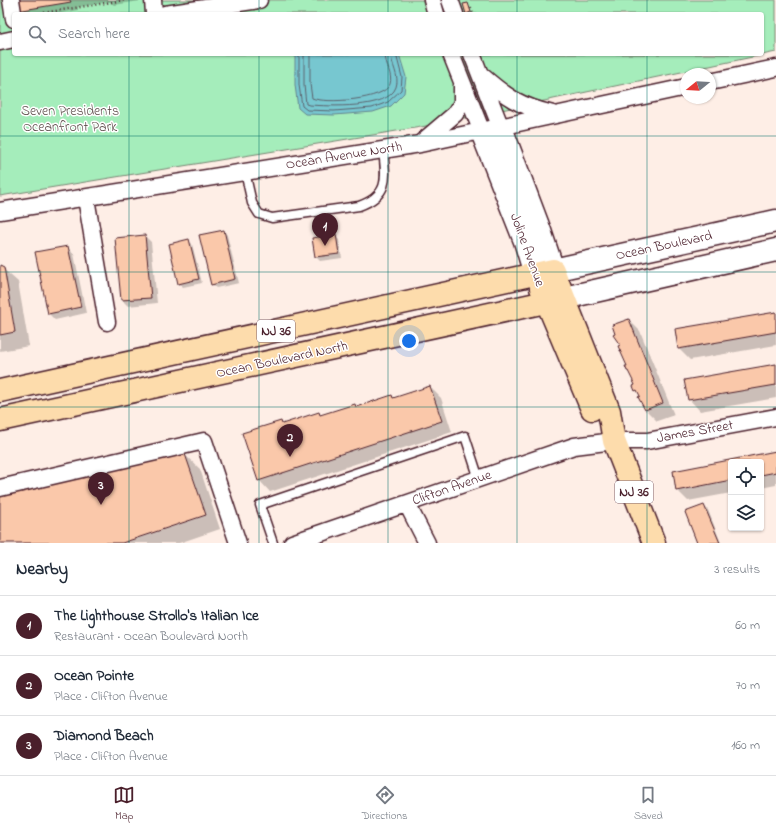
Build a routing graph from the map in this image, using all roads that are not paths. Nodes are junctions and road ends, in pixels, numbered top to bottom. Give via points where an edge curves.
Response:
1 (11, 0) edge
2 (152, 0) edge
3 (259, 0) edge
4 (432, 0) edge
5 (450, 0) edge
6 (13, 12) edge
7 (154, 12) edge
8 (178, 12) edge
9 (435, 12) edge
10 (454, 12) edge
11 (12, 39) edge
12 (0, 42) edge
13 (452, 56) edge
14 (473, 56) edge
15 (776, 68) edge
16 (480, 74) junction
17 (716, 81) edge
18 (462, 83) junction
19 (680, 88) edge
20 (556, 115) junction
21 (491, 130) junction
22 (420, 144) junction
23 (383, 150) junction
24 (245, 172) junction
25 (86, 198) junction
26 (0, 211) edge
27 (776, 221) edge
28 (776, 250) edge
29 (544, 272) junction
30 (555, 300) junction
31 (107, 322) dead end
32 (0, 391) edge
33 (776, 417) edge
34 (0, 420) edge
35 (614, 441) junction
36 (479, 479) junction
37 (0, 488) edge
38 (408, 504) junction
39 (238, 543) edge
40 (273, 543) edge
41 (292, 543) edge
42 (427, 543) edge
43 (654, 543) edge

1 - 6 street
2 - 7 street
3 - 8 street
4 - 9 street
5 - 10 street
11 - 12 street
13 - 18 street, Joline Avenue
14 - 16 street, Joline Avenue
15 - 17 street
16 - 20 street via 511,100
16 - 21 street, Joline Avenue
18 - 21 street, Joline Avenue
18 - 22 street via 462,103 455,114
19 - 20 street, Ocean Avenue North
20 - 21 street, Ocean Avenue North
21 - 22 street, Ocean Avenue North
21 - 29 main road, Joline Avenue via 525,240
22 - 23 street, Ocean Avenue North
23 - 24 street, Ocean Avenue North
23 - 24 lane via 385,182 380,194 371,202 359,206 272,218 259,214 252,203
24 - 25 street, Ocean Avenue North
25 - 26 street, Ocean Avenue North
25 - 31 street
27 - 29 main road, Ocean Boulevard
28 - 30 main road, Ocean Boulevard
29 - 30 main road, Joline Avenue
29 - 32 main road, NJ 36
30 - 34 main road, Ocean Boulevard North / NJ 36
30 - 35 main road, Joline Avenue / NJ 36 via 596,418
33 - 35 street, James Street via 648,441
35 - 36 street, Clifton Avenue via 574,446
35 - 43 main road, Joline Avenue / NJ 36
36 - 38 street, Clifton Avenue
36 - 40 lane via 465,436 260,505
37 - 39 street via 204,441
38 - 41 street, Clifton Avenue
38 - 42 street

